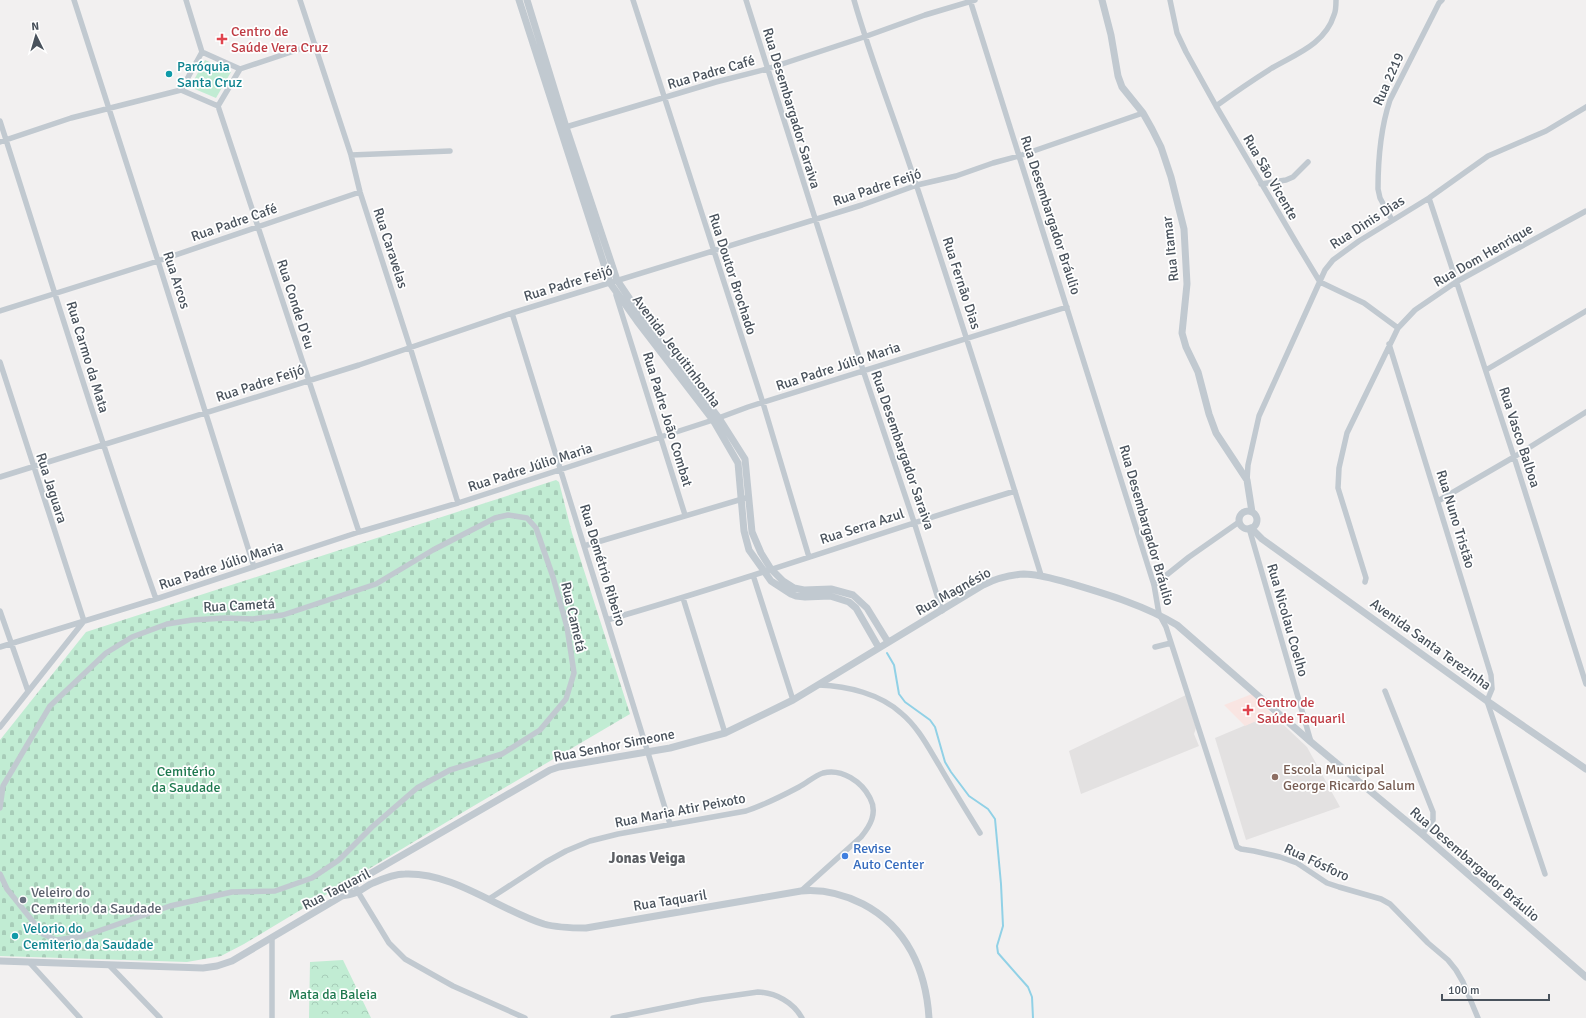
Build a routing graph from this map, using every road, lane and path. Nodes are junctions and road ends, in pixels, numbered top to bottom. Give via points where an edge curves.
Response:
1 (74, 0) edge
2 (186, 0) edge
3 (300, 0) edge
4 (520, 0) edge
5 (527, 0) edge
6 (633, 0) edge
7 (746, 0) edge
8 (854, 0) edge
9 (972, 0) edge
10 (1102, 0) edge
11 (1170, 0) edge
12 (1336, 0) edge
13 (1442, 0) edge
14 (531, 26) junction
15 (864, 37) junction
16 (315, 44) junction
17 (202, 52) junction
18 (240, 69) junction
19 (767, 69) junction
20 (181, 90) junction
21 (664, 98) junction
22 (218, 106) junction
23 (1216, 106) junction
24 (1586, 107) edge
25 (109, 109) junction
26 (1143, 113) junction
27 (0, 121) edge
28 (566, 127) junction
29 (6, 140) junction
30 (0, 142) edge
31 (450, 151) dead end
32 (351, 155) junction
33 (1019, 156) junction
34 (1308, 162) dead end
35 (1261, 184) junction
36 (917, 185) junction
37 (360, 192) junction
38 (1429, 198) junction
39 (1586, 211) edge
40 (814, 219) junction
41 (1392, 220) junction
42 (258, 227) junction
43 (713, 251) junction
44 (158, 260) junction
45 (1320, 282) junction
46 (1456, 282) junction
47 (614, 284) junction
48 (56, 293) junction
49 (1067, 307) junction
50 (0, 311) edge
51 (1586, 311) edge
52 (512, 313) junction
53 (640, 319) junction
54 (1398, 328) junction
55 (628, 329) junction
56 (967, 338) junction
57 (1389, 344) junction
58 (410, 347) junction
59 (0, 362) edge
60 (863, 370) junction
61 (1486, 370) junction
62 (308, 380) junction
63 (762, 403) junction
64 (1586, 412) edge
65 (206, 413) junction
66 (716, 419) junction
67 (661, 437) junction
68 (104, 445) junction
69 (1514, 457) junction
70 (1248, 465) junction
71 (33, 467) junction
72 (561, 470) junction
73 (1242, 473) junction
74 (0, 477) edge
75 (1247, 480) junction
76 (1015, 491) junction
77 (749, 497) junction
78 (741, 499) junction
79 (1438, 501) junction
80 (458, 503) junction
81 (1249, 512) junction
82 (686, 516) junction
83 (914, 522) junction
84 (1239, 522) junction
85 (1252, 527) junction
86 (359, 532) junction
87 (584, 546) junction
88 (809, 557) junction
89 (254, 568) junction
90 (767, 570) junction
91 (753, 575) junction
92 (1041, 575) junction
93 (1365, 582) dead end
94 (1154, 585) junction
95 (682, 598) junction
96 (156, 599) junction
97 (0, 611) edge
98 (942, 611) junction
99 (1159, 614) junction
100 (607, 620) junction
101 (84, 621) junction
102 (888, 642) junction
103 (10, 643) junction
104 (1171, 643) junction
105 (0, 647) edge
106 (1155, 647) dead end
107 (879, 648) junction
108 (1586, 684) edge
109 (820, 685) junction
110 (28, 691) junction
111 (1385, 691) dead end
112 (793, 700) junction
113 (1487, 701) junction
114 (0, 727) edge
115 (725, 732) junction
116 (1311, 742) junction
117 (649, 752) junction
118 (1586, 768) edge
119 (0, 808) edge
120 (670, 824) junction
121 (980, 833) dead end
122 (1422, 834) junction
123 (0, 874) edge
124 (1545, 874) dead end
125 (354, 883) junction
126 (801, 891) junction
127 (358, 892) junction
128 (342, 896) junction
129 (489, 899) junction
130 (272, 939) junction
131 (0, 961) edge
132 (29, 962) junction
133 (110, 966) junction
134 (1586, 977) edge
135 (80, 1018) edge
136 (160, 1018) edge
137 (272, 1018) edge
138 (525, 1018) edge
139 (613, 1018) edge
140 (802, 1018) edge
141 (929, 1018) edge
142 (1478, 1018) edge

1 - 25 street, Rua Arcos
2 - 17 street
3 - 16 street, Rua Caravelas
4 - 14 street, Avenida Jequitinhonha
5 - 14 street, Avenida Jequitinhonha
6 - 21 street, Rua Doutor Brochado
7 - 19 street, Rua Desembargador Saraiva
8 - 15 street, Rua Fernão Dias
9 - 15 street, Rua Padre Café
9 - 33 street, Rua Desembargador Bráulio
10 - 26 street, Rua Itamar via 1118,76 1122,87
11 - 23 street, Rua São Vicente via 1177,33
12 - 23 street via 1334,15 1320,39
13 - 41 street, Rua 2219 via 1438,3 1386,110 1378,189
14 - 28 street, Avenida Jequitinhonha
14 - 47 street, Avenida Jequitinhonha
15 - 19 street, Rua Padre Café
15 - 36 street, Rua Fernão Dias
16 - 18 street
16 - 32 street, Rua Caravelas
17 - 18 street
17 - 20 street
18 - 22 street
19 - 21 street, Rua Padre Café
19 - 40 street, Rua Desembargador Saraiva
20 - 22 street
20 - 25 street
21 - 28 street, Rua Padre Café
21 - 43 street, Rua Doutor Brochado
22 - 42 street, Rua Conde D'eu
23 - 35 street, Rua São Vicente
24 - 38 street, Rua Dinis Dias via 1546,131 1488,156
25 - 29 street via 71,118
25 - 44 street, Rua Arcos
26 - 33 street, Rua Padre Feijó
26 - 73 street, Rua Itamar via 1161,147 1169,169 1184,229 1187,284 1182,333 1198,372 1216,433
27 - 29 street, Rua Carmo da Mata
28 - 47 street, Avenida Jequitinhonha
29 - 30 street
29 - 48 street, Rua Carmo da Mata
31 - 32 street
32 - 37 street, Rua Caravelas
33 - 36 street, Rua Padre Feijó via 956,176
33 - 49 street, Rua Desembargador Bráulio
34 - 35 street via 1293,177
35 - 45 street, Rua São Vicente
36 - 40 street, Rua Padre Feijó
36 - 56 street, Rua Fernão Dias
37 - 42 street, Rua Padre Café
37 - 58 street, Rua Caravelas
38 - 41 street, Rua Dinis Dias
38 - 46 street, Rua Vasco Balboa
39 - 46 street, Rua Dom Henrique
40 - 43 street, Rua Padre Feijó
40 - 60 street, Rua Desembargador Saraiva
41 - 45 street, Rua Dinis Dias via 1333,260
42 - 44 street, Rua Padre Café
42 - 62 street, Rua Conde D'eu
43 - 47 street, Rua Padre Feijó
43 - 63 street, Rua Doutor Brochado
44 - 48 street, Rua Padre Café
44 - 65 street, Rua Arcos
45 - 54 street via 1364,303
45 - 70 street, Rua Dinis Dias via 1259,416
46 - 54 street, Rua Dom Henrique via 1415,310
46 - 61 street, Rua Vasco Balboa
47 - 52 street, Rua Padre Feijó
47 - 53 street, Avenida Jequitinhonha
47 - 55 street, Rua Padre João Combat
48 - 50 street, Rua Padre Café
48 - 68 street, Rua Carmo da Mata
49 - 56 street, Rua Padre Júlio Maria
49 - 94 street, Rua Desembargador Bráulio
51 - 61 street
52 - 58 street, Rua Padre Feijó
52 - 72 street, Rua Demétrio Ribeiro
53 - 55 street
53 - 66 street, Avenida Jequitinhonha
54 - 57 street, Rua Dom Henrique
55 - 67 street, Rua Padre João Combat
56 - 60 street, Rua Padre Júlio Maria
56 - 76 street, Rua Fernão Dias
57 - 79 street, Rua Nuno Tristão
57 - 93 street, Rua Dom Henrique via 1348,433 1338,478 1338,488 1366,578
58 - 62 street, Rua Padre Feijó
58 - 80 street, Rua Caravelas
59 - 71 street, Rua Jaguara
60 - 63 street, Rua Padre Júlio Maria
60 - 83 street, Rua Desembargador Saraiva
61 - 69 street, Rua Vasco Balboa
62 - 65 street, Rua Padre Feijó
62 - 86 street, Rua Conde D'eu
63 - 66 street, Rua Padre Júlio Maria
63 - 88 street, Rua Doutor Brochado
64 - 69 street
65 - 68 street, Rua Padre Feijó
65 - 89 street, Rua Arcos
66 - 67 street, Rua Padre Júlio Maria
66 - 77 street, Avenida Jequitinhonha via 745,459
66 - 78 street, Avenida Jequitinhonha via 738,462
67 - 72 street, Rua Padre Júlio Maria
67 - 82 street, Rua Padre João Combat
68 - 71 street, Rua Padre Feijó
68 - 96 street, Rua Carmo da Mata
69 - 79 street
69 - 108 street, Rua Vasco Balboa
70 - 73 street, Rua Dinis Dias
70 - 75 street, Rua Dinis Dias
71 - 74 street, Rua Padre Feijó
71 - 101 street, Rua Jaguara
72 - 80 street, Rua Padre Júlio Maria
72 - 87 street, Rua Demétrio Ribeiro
73 - 75 street, Rua Dinis Dias
73 - 81 street
75 - 81 street, Rua Dinis Dias
76 - 83 street, Rua Serra Azul
76 - 92 street, Rua Fernão Dias
77 - 78 street
77 - 90 street, Avenida Jequitinhonha via 752,532
78 - 82 street
78 - 90 street, Avenida Jequitinhonha via 749,550
79 - 113 street, Rua Nuno Tristão via 1491,675 1492,689
80 - 86 street, Rua Padre Júlio Maria
81 - 84 street via 1240,515
81 - 85 street via 1256,517
82 - 87 street
83 - 88 street, Rua Serra Azul
83 - 98 street, Rua Desembargador Saraiva
84 - 85 street via 1243,527
84 - 94 street
85 - 113 street, Avenida Santa Terezinha via 1262,539
85 - 116 street, Rua Nicolau Coelho
86 - 89 street, Rua Padre Júlio Maria
87 - 100 street, Rua Demétrio Ribeiro
88 - 90 street, Rua Serra Azul
89 - 96 street, Rua Padre Júlio Maria
90 - 91 street, Rua Serra Azul
90 - 102 street, Avenida Jequitinhonha via 794,588 831,589 853,595 867,608
90 - 107 street, Avenida Jequitinhonha via 771,580 796,596 835,596 849,602 856,608
91 - 95 street, Rua Serra Azul
91 - 112 street
92 - 98 street, Rua Magnésio via 1024,574 990,581
92 - 99 street, Rua Magnésio via 1099,592
94 - 99 street, Rua Desembargador Bráulio
95 - 100 street, Rua Serra Azul
95 - 115 street
96 - 101 street, Rua Padre Júlio Maria
97 - 103 street
98 - 102 street, Rua Magnésio
99 - 104 street, Rua Fósforo
99 - 116 street, Rua Desembargador Bráulio via 1184,630
100 - 117 street, Rua Demétrio Ribeiro
101 - 103 street, Rua Padre Júlio Maria
101 - 110 street
102 - 107 street, Rua Magnésio
103 - 105 street, Rua Padre Júlio Maria
103 - 110 street
104 - 106 street
104 - 142 street, Rua Fósforo via 1237,847 1297,863 1327,882 1390,904 1456,970
107 - 109 street, Rua Senhor Simeone
109 - 112 street, Rua Senhor Simeone
109 - 121 street via 837,686 873,696 901,713 921,735
110 - 114 street
111 - 122 street via 1433,812 1433,820
112 - 115 street, Rua Senhor Simeone
113 - 118 street, Avenida Santa Terezinha
113 - 124 street
115 - 117 street, Rua Senhor Simeone
116 - 122 street, Rua Desembargador Bráulio
117 - 120 street, Rua Demétrio Ribeiro
117 - 125 street, Rua Senhor Simeone via 550,770
119 - 123 street, Rua Cametá via 4,786 50,706 106,653 132,637 167,624 224,618 253,619 283,615 318,604 376,584 432,550 495,518 508,515 527,518 536,528 568,627 574,673 566,699 540,730 502,754 450,770 417,788 339,860 317,875 275,890 232,892 170,906 84,936 56,940 43,934 7,889
120 - 126 street, Rua Maria Atir Peixoto via 746,811 821,774 842,773 853,778 863,787 872,803 873,818 870,827
120 - 129 street, Rua Maria Atir Peixoto via 598,839 572,849 546,862
122 - 134 street, Rua Desembargador Bráulio
125 - 127 street
125 - 128 street, Rua Senhor Simeone
126 - 129 street, Rua Taquaril via 586,928 544,924
126 - 141 street, Rua Taquaril via 817,890 844,896 874,910 890,922 908,946 921,970
127 - 128 street, Rua Taquaril
127 - 129 street, Rua Taquaril via 372,883 409,874 442,880
127 - 138 street via 389,943 405,959 453,986
128 - 130 street, Rua Taquaril
130 - 133 street, Rua Taquaril via 232,961 217,966
130 - 137 street
131 - 132 street, Rua Taquaril
132 - 133 street, Rua Taquaril
132 - 135 street
133 - 136 street
139 - 140 street via 702,1000 758,992 772,994 787,1001

